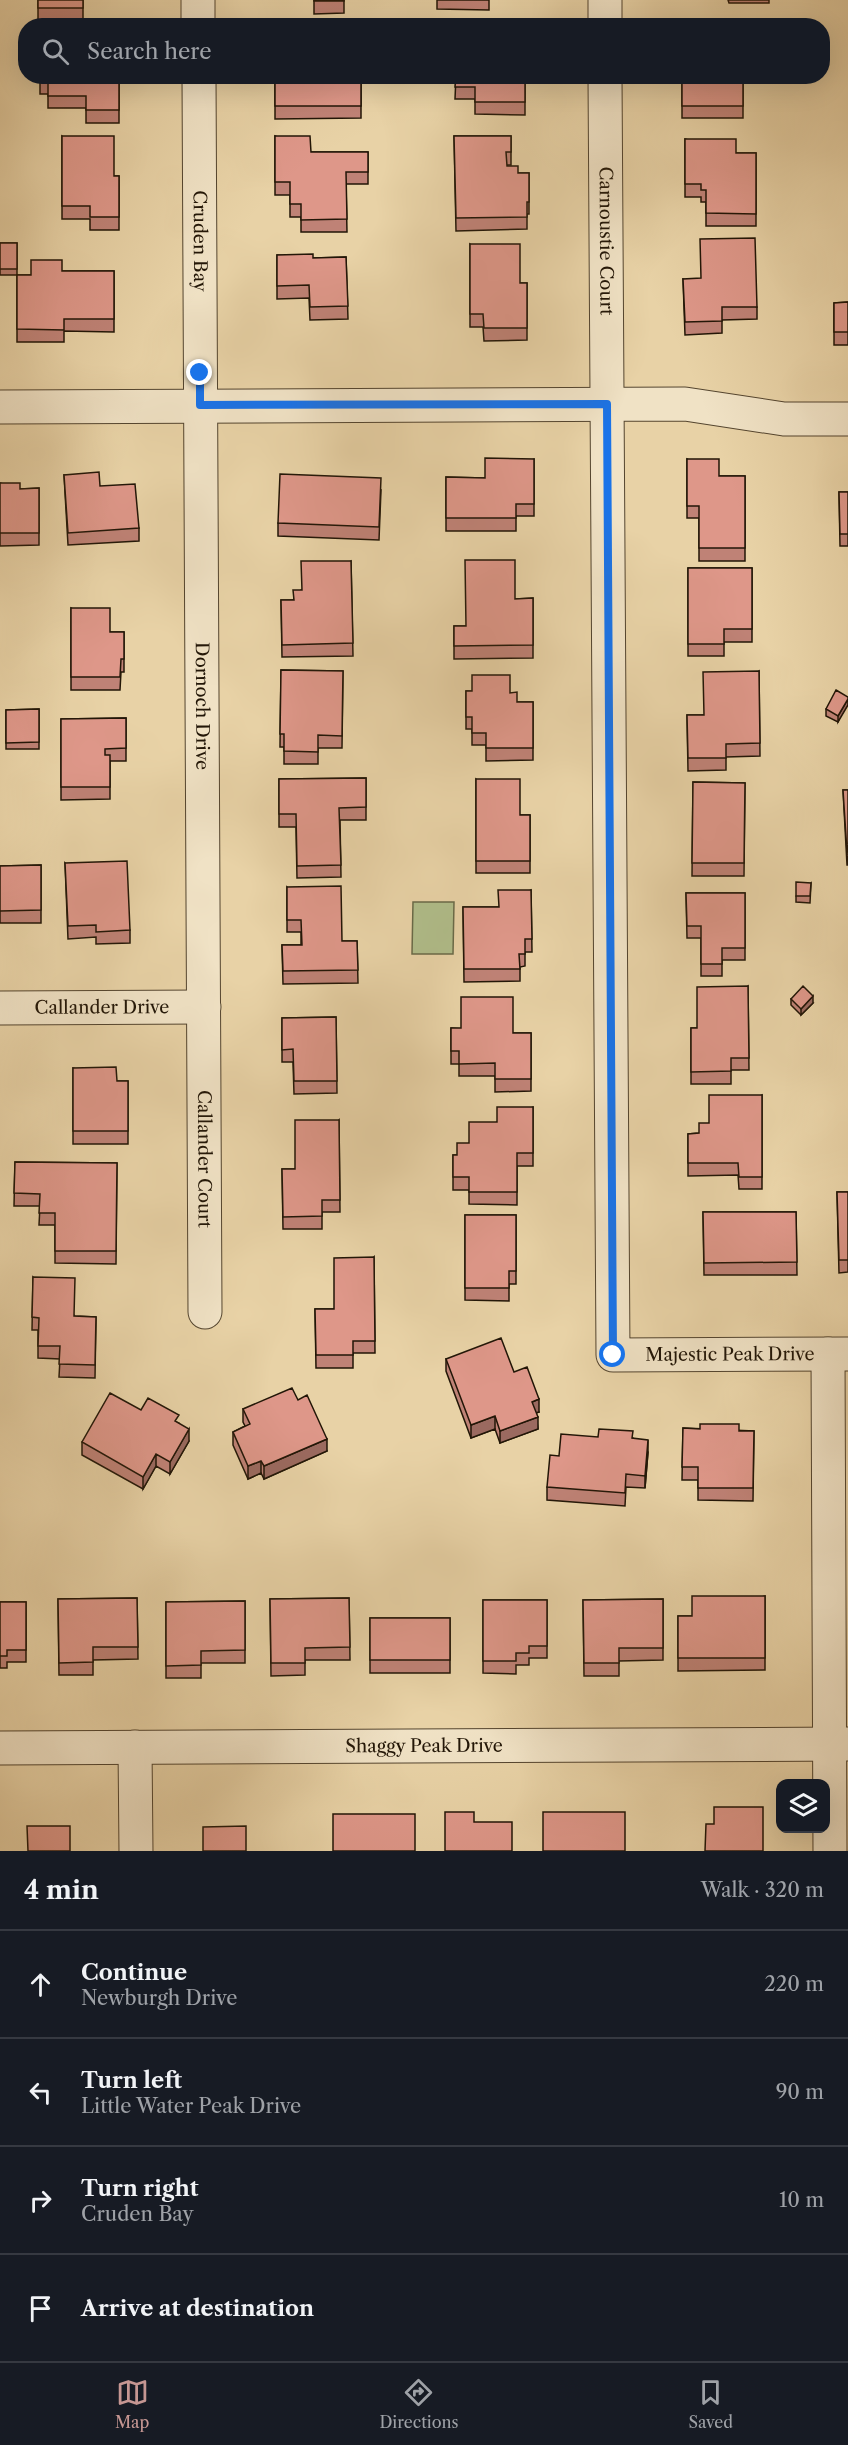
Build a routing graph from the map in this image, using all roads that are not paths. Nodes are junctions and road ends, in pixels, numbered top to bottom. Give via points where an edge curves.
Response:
1 (198, 0) edge
2 (605, 0) edge
3 (198, 18) edge
4 (605, 18) edge
5 (199, 84) edge
6 (605, 84) edge
7 (607, 404) junction
8 (200, 405) junction
9 (0, 407) edge
10 (848, 419) edge
11 (204, 1007) junction
12 (0, 1008) edge
13 (205, 1312) dead end
14 (838, 1354) edge
15 (613, 1355) joint
16 (839, 1744) edge
17 (0, 1748) edge
18 (135, 1748) junction
19 (136, 1851) edge
20 (830, 1851) edge

1 - 3 street
2 - 4 street
5 - 8 street, Cruden Bay
6 - 7 street, Carnoustie Court
7 - 8 street
7 - 10 street via 685,404 784,419
7 - 15 street, Carnoustie Court
8 - 9 street
8 - 11 street, Dornoch Drive
11 - 12 street, Callander Drive
11 - 13 street, Callander Court
14 - 15 street, Majestic Peak Drive
14 - 16 street
16 - 18 street, Shaggy Peak Drive
16 - 20 street
17 - 18 street, Shaggy Peak Drive
18 - 19 street

